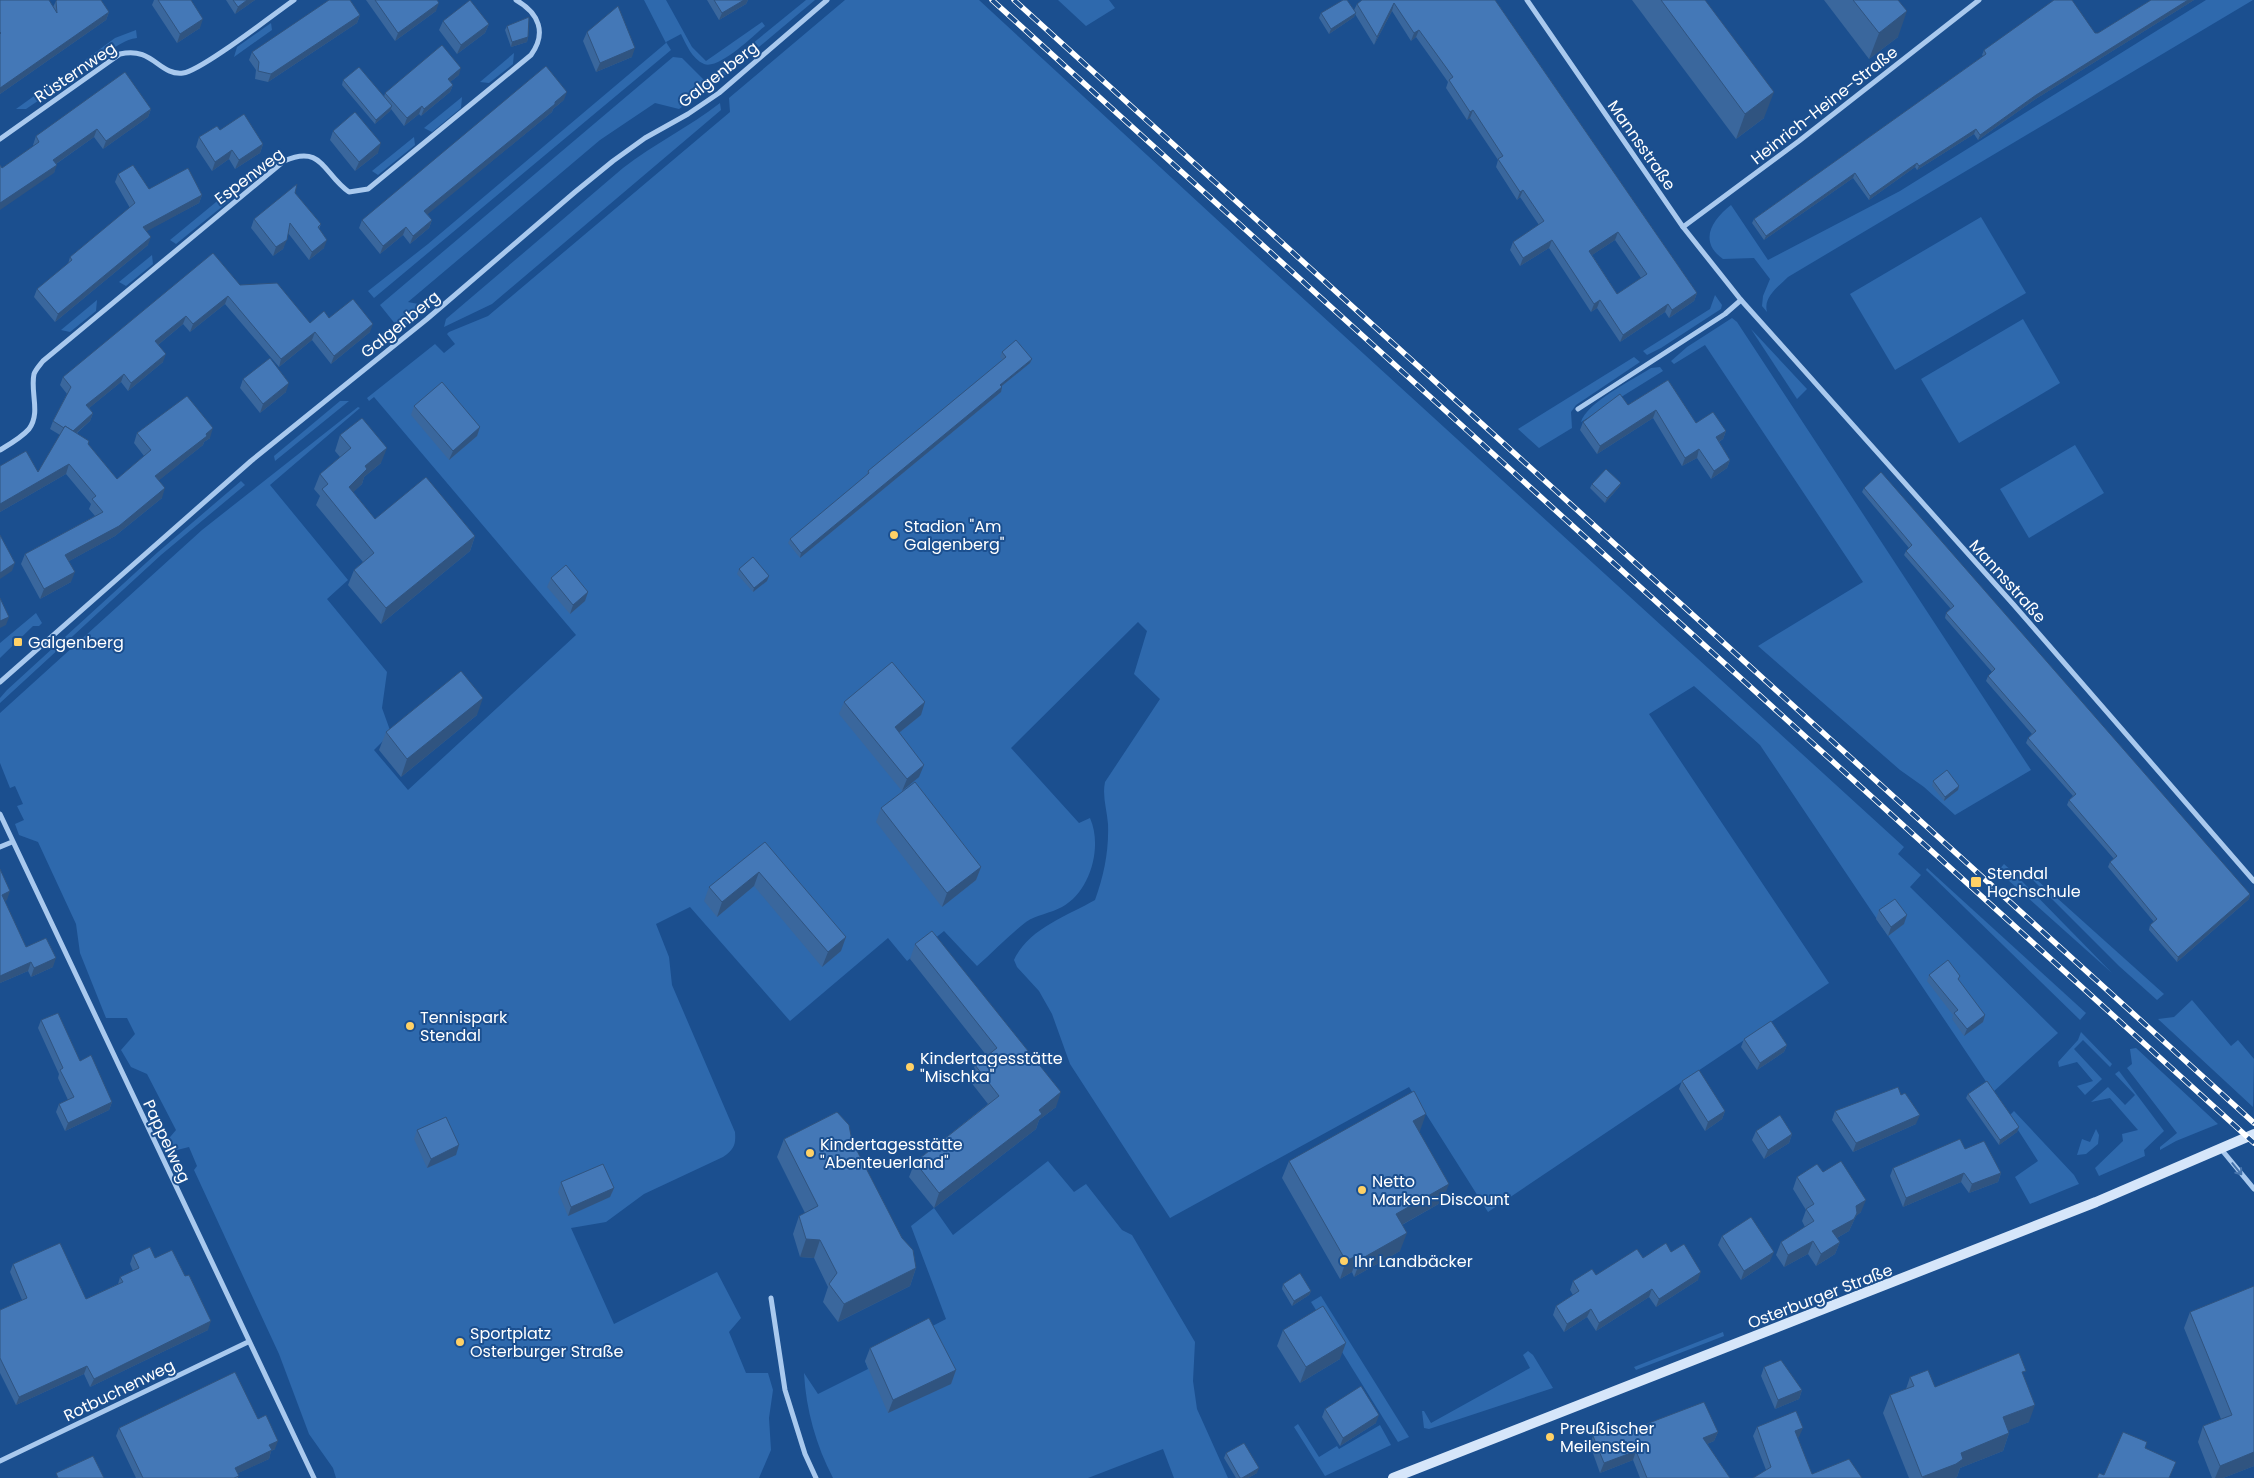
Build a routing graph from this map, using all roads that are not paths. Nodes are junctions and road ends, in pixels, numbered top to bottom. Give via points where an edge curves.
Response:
1 (294, 0) edge
2 (516, 0) edge
3 (827, 0) edge
4 (1527, 0) edge
5 (1979, 0) edge
6 (0, 139) edge
7 (1683, 227) junction
8 (1740, 300) junction
9 (1578, 409) dead end
10 (0, 450) edge
11 (0, 682) edge
12 (0, 814) edge
13 (12, 842) junction
14 (0, 848) edge
15 (2254, 881) edge
16 (2254, 1134) edge
17 (2221, 1149) junction
18 (2254, 1190) edge
19 (771, 1298) dead end
20 (248, 1342) junction
21 (0, 1461) edge
22 (314, 1478) edge
23 (816, 1478) edge
24 (1393, 1478) edge

1 - 6 street, Rüsternweg via 201,65 182,73 166,70 140,52 120,54
2 - 10 street, Espenweg via 532,12 539,27 538,46 531,55 368,189 350,192 311,156 284,161 43,361 35,372 32,388 36,412 30,427
3 - 11 street, Galgenberg via 719,93 613,160 427,320 251,461
4 - 7 street, Mannsstraße
5 - 7 street, Heinrich-Heine-Straße
7 - 8 street, Mannsstraße
8 - 9 street via 1725,314
8 - 15 street, Mannsstraße via 2013,604
12 - 13 street, Pappelweg
13 - 14 street
13 - 20 street, Pappelweg
16 - 17 street, Osterburger Straße
17 -> 18 street
17 - 24 street, Osterburger Straße via 1910,1276
19 - 23 street via 785,1390
20 - 21 street, Rotbuchenweg
20 - 22 street, Pappelweg

